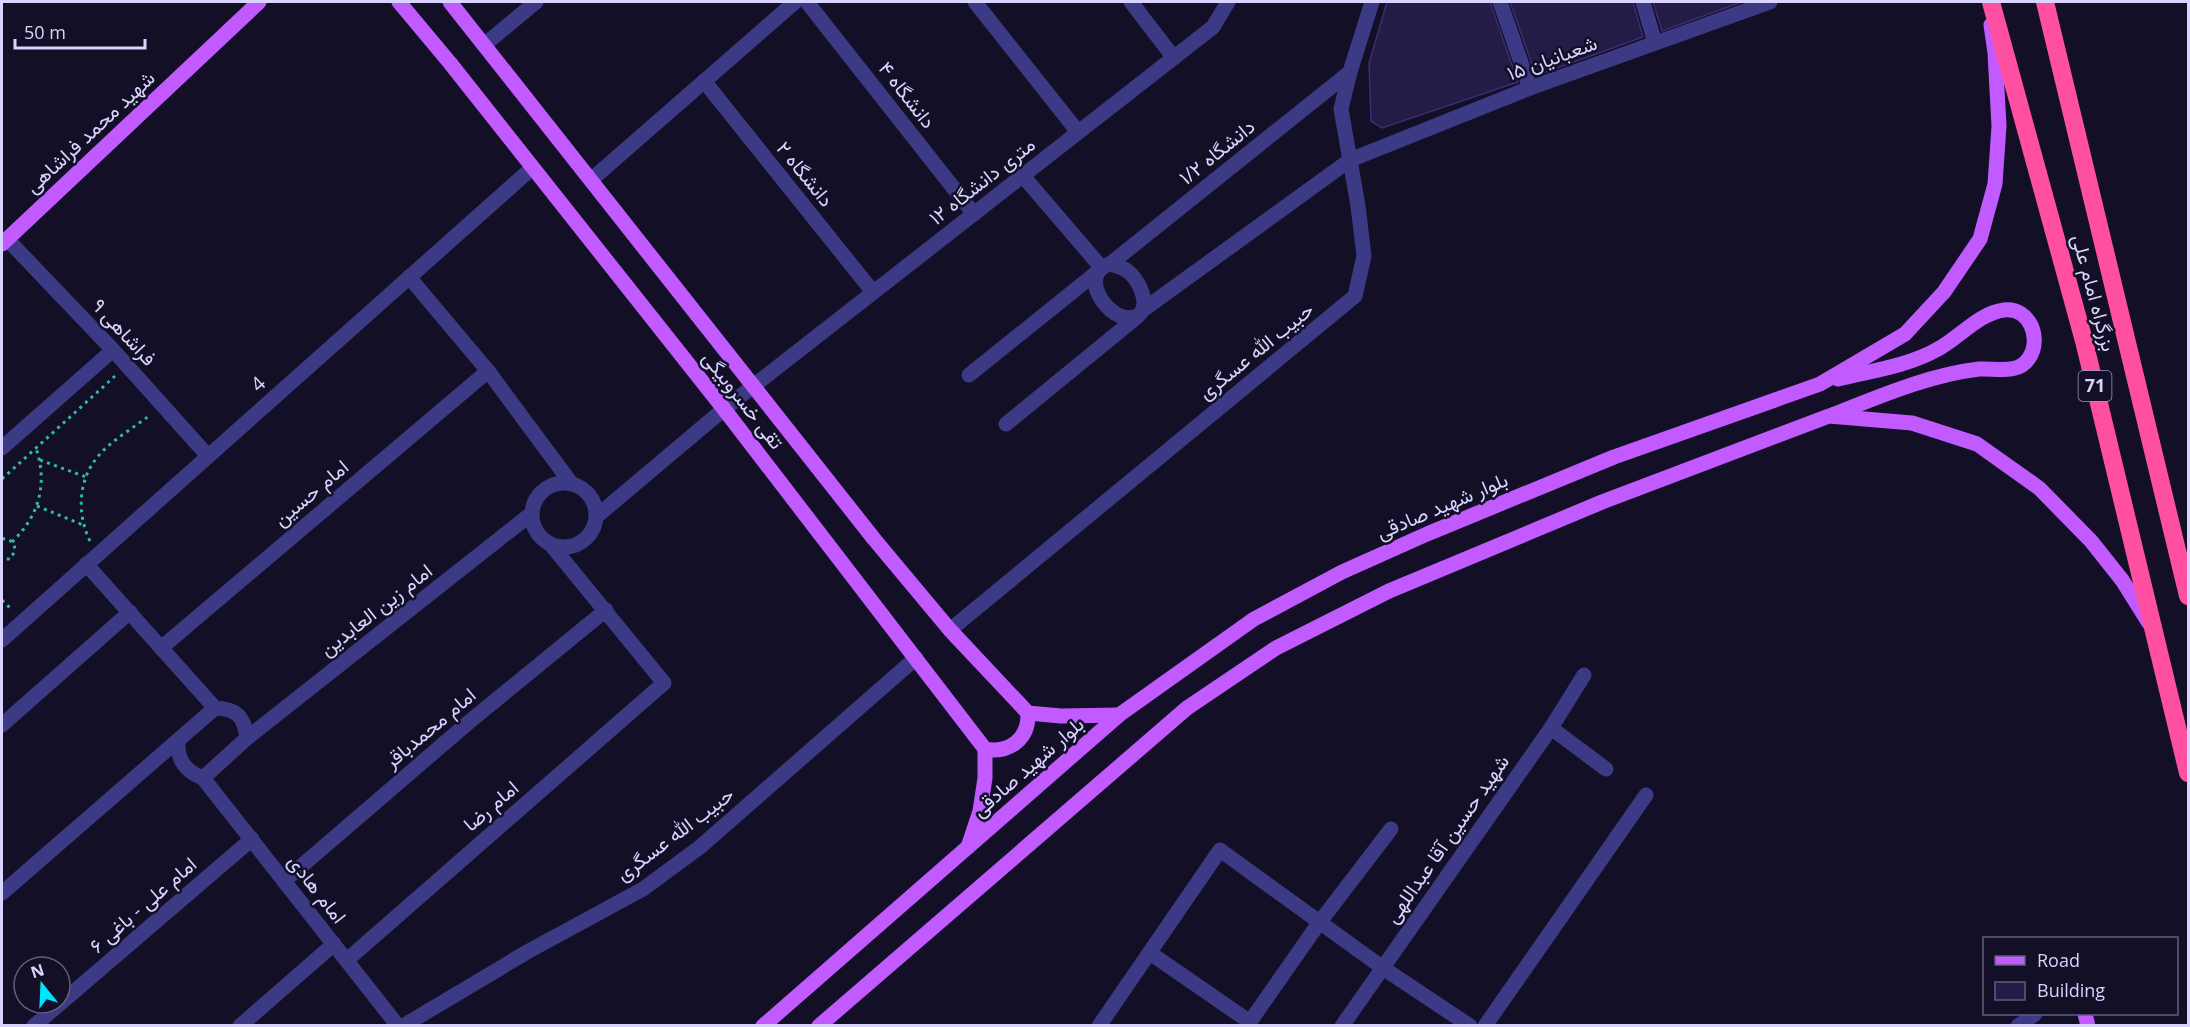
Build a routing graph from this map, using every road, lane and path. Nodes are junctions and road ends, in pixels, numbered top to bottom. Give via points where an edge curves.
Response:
1 (259, 2) edge
2 (399, 2) edge
3 (450, 2) edge
4 (536, 2) edge
5 (795, 2) edge
6 (807, 2) edge
7 (975, 2) edge
8 (1131, 2) edge
9 (1228, 2) edge
10 (1372, 2) edge
11 (1500, 2) edge
12 (1643, 2) edge
13 (1770, 2) edge
14 (1989, 2) edge
15 (2045, 2) edge
16 (1655, 43) junction
17 (484, 45) junction
18 (1174, 58) junction
19 (1350, 72) junction
20 (704, 81) junction
21 (1530, 88) junction
22 (1078, 132) junction
23 (1350, 160) junction
24 (532, 168) junction
25 (1023, 176) junction
26 (591, 180) junction
27 (974, 214) junction
28 (4, 241) edge
29 (1103, 268) junction
30 (409, 277) junction
31 (873, 292) junction
32 (1140, 314) junction
33 (112, 350) junction
34 (488, 371) junction
35 (969, 375) dead end
36 (121, 383) dead end
37 (1820, 384) junction
38 (753, 386) junction
39 (143, 407) dead end
40 (724, 409) junction
41 (1829, 416) junction
42 (1006, 424) dead end
43 (35, 447) junction
44 (2, 448) edge
45 (208, 456) junction
46 (40, 460) junction
47 (86, 477) junction
48 (2, 479) edge
49 (571, 483) junction
50 (37, 506) junction
51 (531, 513) junction
52 (597, 516) junction
53 (83, 526) junction
54 (2, 539) edge
55 (12, 542) junction
56 (90, 543) dead end
57 (552, 546) junction
58 (2, 560) edge
59 (86, 564) junction
60 (2188, 596) edge
61 (606, 610) junction
62 (130, 612) junction
63 (5, 630) edge
64 (950, 630) junction
65 (2154, 632) junction
66 (162, 648) junction
67 (916, 658) junction
68 (1584, 675) dead end
69 (214, 708) junction
70 (1028, 713) junction
71 (1119, 715) junction
72 (2, 724) edge
73 (1551, 728) junction
74 (247, 738) junction
75 (177, 741) junction
76 (985, 749) junction
77 (1606, 769) dead end
78 (2188, 773) edge
79 (203, 778) junction
80 (1646, 795) dead end
81 (1391, 829) dead end
82 (252, 839) junction
83 (967, 849) junction
84 (284, 880) junction
85 (2, 893) edge
86 (1319, 923) junction
87 (334, 944) junction
88 (1150, 953) junction
89 (346, 960) junction
90 (1383, 968) junction
91 (2034, 1015) edge
92 (1249, 1024) edge
93 (34, 1026) edge
94 (240, 1026) edge
95 (401, 1026) edge
96 (763, 1026) edge
97 (819, 1026) edge
98 (1099, 1026) edge
99 (1342, 1026) edge
100 (1470, 1026) edge
101 (1485, 1026) edge
102 (2018, 1026) edge

1 - 28 main road, شهید محمد فراشاهی
2 - 24 main road, تقی خسروبیگی
3 - 17 main road, تقی خسروبیگی
4 - 17 street
5 - 20 street
6 - 27 street, دانشگاه ۴
7 - 22 street
8 - 18 street
9 - 18 street, ۱۲ متری دانشگاه via 1213,27
10 - 19 street, حبیب الله عسگری
11 - 21 street
12 - 16 street
13 - 16 street, شعبانیان ۱۵
14 - 37 main road, بلوار شهید صادقی via 1999,126 1995,184 1980,239 1944,292 1905,334
14 - 65 highway, بزرگراه امام علی / 71 via 2084,341
15 - 60 highway, بزرگراه امام علی / 71
16 - 21 street, شعبانیان ۱۵
17 - 26 main road, تقی خسروبیگی
18 - 22 street, ۱۲ متری دانشگاه
19 - 23 street, حبیب الله عسگری via 1341,109
19 - 29 street, دانشگاه ۱/۲
20 - 26 street
20 - 31 street, دانشگاه ۲
21 - 23 street, شعبانیان ۱۵
22 - 25 street, ۱۲ متری دانشگاه
23 - 32 street, شعبانیان ۱۵
23 - 64 street, حبیب الله عسگری via 1364,256 1355,296
24 - 30 street, 4
24 - 40 main road, تقی خسروبیگی
25 - 27 street, ۱۲ متری دانشگاه
25 - 29 street
26 - 38 main road, تقی خسروبیگی
27 - 31 street, ۱۲ متری دانشگاه
28 - 33 street, فراشاهی ۹
29 - 32 street via 1125,269 1133,276 1143,295
29 - 32 street via 1097,290 1109,310 1129,318
29 - 35 street, دانشگاه ۱/۲
30 - 34 street
30 - 45 street, 4
31 - 38 street, ۱۲ متری دانشگاه
32 - 42 street, شعبانیان ۱۵
33 - 44 street
33 - 45 street, فراشاهی ۹
34 - 49 street
34 - 66 street, امام حسین
36 - 43 path via 114,375
37 - 41 main road via 1911,361 1938,349 1992,314 2006,310 2026,318 2034,329 2034,351 2026,362 2010,370 1980,369 1946,376
37 - 71 main road, بلوار شهید صادقی via 1614,457 1342,572 1254,619
38 - 40 street, ۱۲ متری دانشگاه
38 - 64 main road, تقی خسروبیگی
39 - 47 path via 150,415 100,454
40 - 52 street, ۱۲ متری دانشگاه
40 - 67 main road, تقی خسروبیگی
41 - 65 main road via 1912,423 1977,444 2039,488 2091,541 2122,580
41 - 97 main road via 1602,502 1410,582 1276,648 1187,708
43 - 46 path
43 - 48 path
45 - 59 street, 4
46 - 47 path
46 - 50 path via 42,486
47 - 53 path via 80,503
49 - 51 street via 552,484 537,496
49 - 52 street via 587,492 595,503
50 - 53 path
50 - 55 path via 29,523
51 - 57 street via 536,534
51 - 74 street, امام زین العابدین
52 - 57 street via 590,536 573,547
53 - 56 path
54 - 55 path
55 - 58 path via 13,555
57 - 61 street
59 - 62 street
59 - 63 street, 4
61 - 84 street, امام محمدباقر
61 - 89 street, امام رضا via 663,683
62 - 66 street
62 - 72 street
64 - 70 main road, تقی خسروبیگی
65 - 78 highway, بزرگراه امام علی / 71
66 - 69 street
67 - 76 main road, تقی خسروبیگی
67 - 95 street, حبیب الله عسگری via 700,847 643,889
68 - 73 street, شهید حسین آقا عبداللهی
69 - 74 street via 239,715
69 - 75 street
70 - 71 main road via 1061,717
70 - 76 main road via 1026,729 1017,743 1002,750
71 - 83 main road, بلوار شهید صادقی
73 - 77 street
73 - 90 street, شهید حسین آقا عبداللهی
74 - 79 street, امام زین العابدین
75 - 79 street, امام هادی via 183,765
75 - 85 street
76 - 83 main road via 980,811
79 - 82 street, امام هادی
80 - 101 street
81 - 86 street
82 - 84 street, امام هادی
82 - 93 street, امام علی - باغی ۶
83 - 96 main road, بلوار شهید صادقی
84 - 87 street, امام هادی
86 - 88 street via 1220,850
86 - 90 street
86 - 92 street
87 - 89 street, امام هادی
87 - 94 street
88 - 92 street
88 - 98 street
89 - 95 street, امام هادی
90 - 99 street, شهید حسین آقا عبداللهی
90 - 100 street
91 - 102 street

